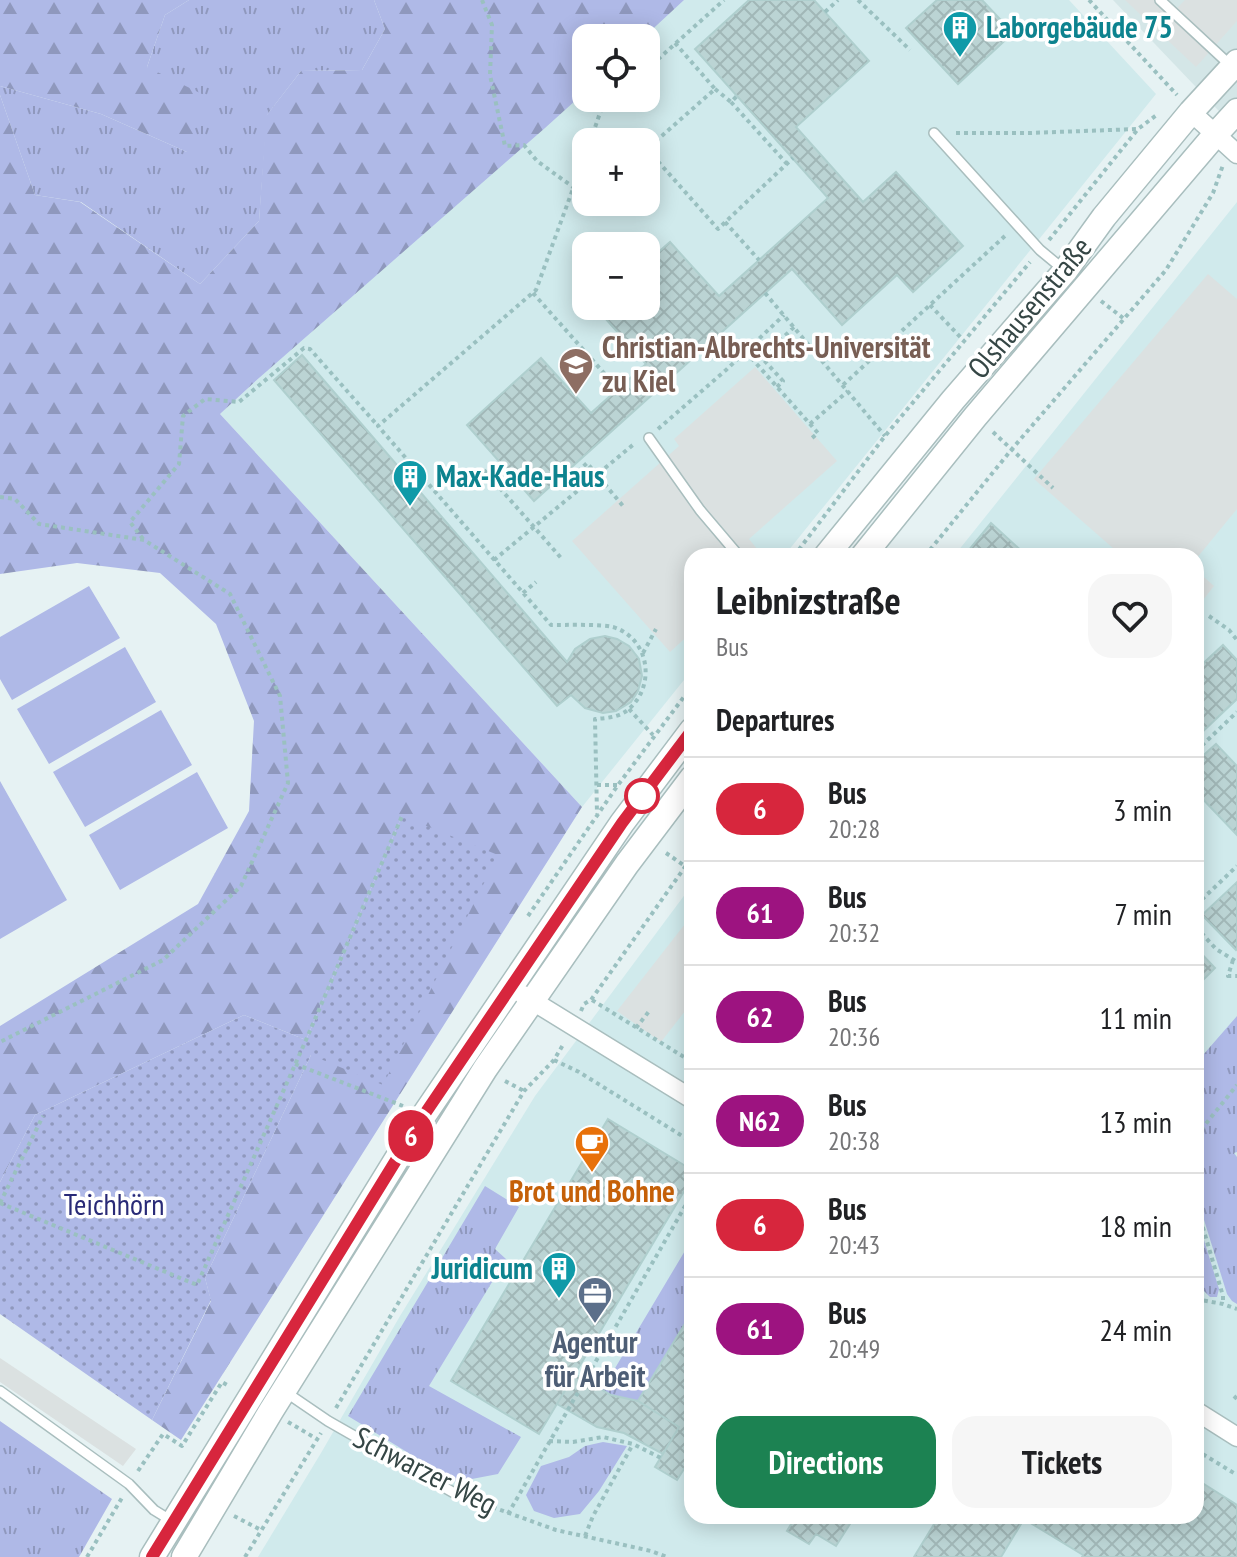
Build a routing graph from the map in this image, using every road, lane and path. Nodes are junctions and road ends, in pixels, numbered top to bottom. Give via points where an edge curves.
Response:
1 (482, 0) edge
2 (724, 0) edge
3 (838, 0) edge
4 (858, 0) edge
5 (1089, 0) edge
6 (1160, 0) edge
7 (825, 12) dead end
8 (675, 43) junction
9 (910, 50) dead end
10 (660, 57) edge
11 (1235, 65) edge
12 (715, 89) junction
13 (737, 96) dead end
14 (731, 102) junction
15 (1237, 111) edge
16 (1191, 112) junction
17 (1138, 129) dead end
18 (934, 133) joint
19 (1227, 145) edge
20 (793, 158) dead end
21 (787, 164) junction
22 (572, 187) edge
23 (572, 193) edge
24 (725, 222) junction
25 (1018, 225) junction
26 (1040, 250) junction
27 (759, 260) dead end
28 (1065, 271) junction
29 (533, 293) junction
30 (765, 293) dead end
31 (1100, 300) dead end
32 (930, 305) junction
33 (784, 315) junction
34 (1123, 318) junction
35 (794, 327) junction
36 (965, 342) junction
37 (746, 352) junction
38 (843, 385) junction
39 (777, 387) junction
40 (618, 389) dead end
41 (848, 391) junction
42 (810, 424) junction
43 (378, 426) junction
44 (993, 432) dead end
45 (885, 436) junction
46 (649, 438) junction
47 (812, 438) dead end
48 (1012, 449) junction
49 (484, 470) dead end
50 (597, 475) junction
51 (555, 482) dead end
52 (1053, 488) dead end
53 (0, 497) edge
54 (623, 506) dead end
55 (533, 528) junction
56 (144, 540) junction
57 (732, 548) edge
58 (800, 548) edge
59 (833, 548) edge
60 (869, 548) edge
61 (932, 548) edge
62 (562, 559) dead end
63 (494, 560) junction
64 (536, 582) dead end
65 (523, 593) junction
66 (1209, 616) dead end
67 (656, 629) dead end
68 (1237, 640) edge
69 (643, 653) junction
70 (629, 709) junction
71 (1237, 712) edge
72 (653, 735) dead end
73 (684, 741) edge
74 (1204, 743) edge
75 (597, 785) junction
76 (618, 785) dead end
77 (684, 789) edge
78 (597, 814) dead end
79 (402, 816) dead end
80 (666, 853) dead end
81 (684, 865) edge
82 (1237, 866) edge
83 (684, 867) edge
84 (1204, 897) edge
85 (1204, 936) edge
86 (1235, 961) edge
87 (1237, 976) edge
88 (510, 987) junction
89 (532, 1000) junction
90 (591, 1000) junction
91 (650, 1010) dead end
92 (574, 1026) junction
93 (636, 1028) junction
94 (0, 1042) edge
95 (684, 1057) edge
96 (554, 1060) junction
97 (295, 1064) junction
98 (1237, 1085) edge
99 (684, 1094) edge
100 (43, 1116) dead end
101 (422, 1118) junction
102 (1204, 1126) edge
103 (684, 1137) edge
104 (0, 1203) edge
105 (684, 1208) edge
106 (1204, 1231) edge
107 (1204, 1300) edge
108 (1223, 1304) junction
109 (1237, 1309) edge
110 (229, 1386) dead end
111 (0, 1391) edge
112 (283, 1391) junction
113 (1204, 1416) edge
114 (328, 1421) junction
115 (1237, 1437) edge
116 (317, 1439) dead end
117 (549, 1441) junction
118 (633, 1444) junction
119 (1204, 1455) edge
120 (661, 1458) dead end
121 (1237, 1475) edge
122 (129, 1484) junction
123 (456, 1494) joint
124 (214, 1506) junction
125 (508, 1514) junction
126 (173, 1522) junction
127 (261, 1530) junction
128 (585, 1536) junction
129 (87, 1557) edge
130 (152, 1557) edge
131 (184, 1557) edge
132 (245, 1557) edge
133 (667, 1557) edge

1 - 22 path via 492,25 490,75 505,146 524,145
2 - 8 path
3 - 7 path
4 - 9 path
5 - 16 path
6 - 11 lane
8 - 10 path
8 - 12 path
11 - 16 street, Olshausenstraße
12 - 14 path
12 - 24 path via 647,149 718,229
13 - 14 path
14 - 21 path
15 - 19 street, Olshausenstraße
16 - 19 street
16 - 28 street, Olshausenstraße
17 - 18 path
18 - 25 lane
19 - 34 path via 1213,193 1166,270
19 - 60 street, Olshausenstraße via 975,417
20 - 21 path
21 - 24 path
23 - 29 path
24 - 27 path
25 - 26 lane
25 - 32 path
26 - 28 lane
26 - 36 path
28 - 59 street, Olshausenstraße
29 - 40 path
29 - 43 path
30 - 33 path
31 - 34 path
32 - 36 path
32 - 38 path
33 - 35 path
33 - 37 path
34 - 48 path
35 - 38 path
35 - 39 path via 762,358 783,381
36 - 45 path
37 - 39 path
37 - 46 path
38 - 41 path
39 - 42 path
41 - 42 path
41 - 45 path
42 - 47 path via 818,433
43 - 56 path via 304,348 239,402 205,399 183,416 179,464 130,522
43 - 63 path
44 - 48 path
45 - 58 path
46 - 50 path
46 - 57 lane
48 - 52 path
48 - 61 path
49 - 55 path
50 - 51 path via 587,463 560,488
50 - 54 path
50 - 55 path
53 - 56 path via 15,499 39,524
55 - 62 path
55 - 63 path
56 - 94 path via 230,594 280,696 288,783 241,886 163,960
63 - 65 path
64 - 65 path
65 - 69 path via 551,625 613,627 631,637
66 - 68 path
67 - 69 path
69 - 70 path via 647,676
70 - 72 path
70 - 75 path via 595,719
71 - 74 path
73 - 88 street
75 - 76 path
75 - 78 path
77 - 89 street
79 - 97 path
80 - 81 path
82 - 84 path
83 - 90 path
85 - 86 path
86 - 87 path via 1228,976
88 - 89 street
88 - 101 street
89 - 92 street
89 - 112 street
90 - 92 path
90 - 93 path
91 - 93 path
92 - 96 path
92 - 99 street
93 - 95 path
96 - 103 path
96 - 114 path via 524,1091
97 - 101 path
97 - 104 path via 197,1285
98 - 102 path
100 - 104 path
101 - 126 street
105 - 117 path
106 - 108 path
107 - 108 path
108 - 109 path
110 - 122 path via 222,1382 182,1446 163,1434
111 - 122 lane
112 - 114 lane, Schwarzer Weg
112 - 124 street
113 - 115 street
114 - 123 lane, Schwarzer Weg
116 - 127 path
117 - 118 path via 603,1437
117 - 125 path
118 - 120 path
118 - 128 path
119 - 121 path
122 - 126 lane
122 - 129 path
123 - 125 path, Schwarzer Weg
124 - 127 path
124 - 131 street
125 - 128 path, Schwarzer Weg
126 - 130 street
127 - 132 path
128 - 133 path, Schwarzer Weg

